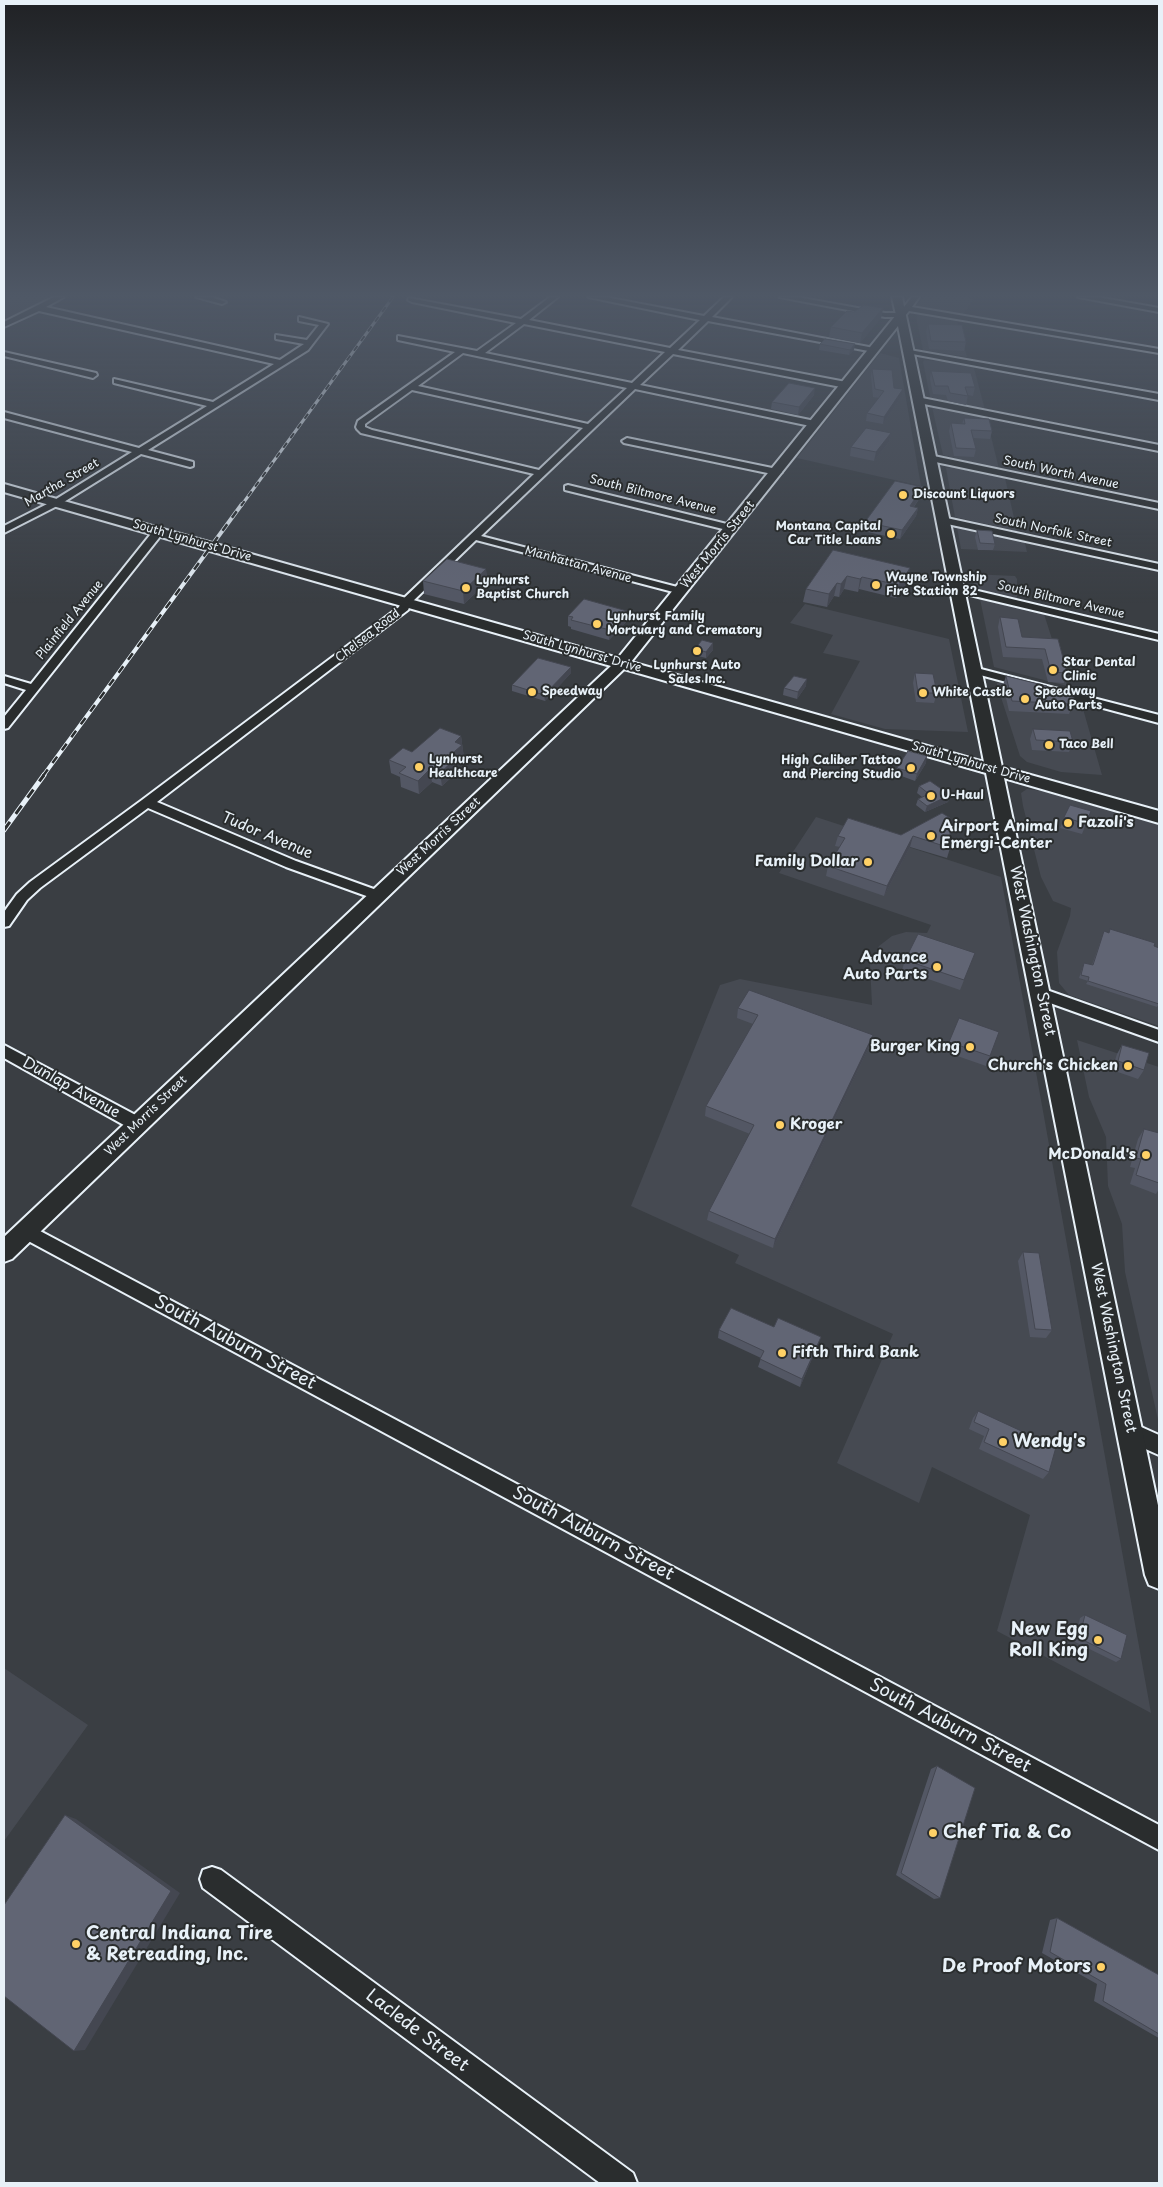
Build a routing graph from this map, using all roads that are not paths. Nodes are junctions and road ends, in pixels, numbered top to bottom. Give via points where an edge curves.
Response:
1 (194, 399) edge
2 (223, 399) edge
3 (394, 399) edge
4 (464, 399) edge
5 (619, 399) edge
6 (696, 399) edge
7 (835, 399) edge
8 (917, 400) joint
9 (215, 404) junction
10 (4, 415) edge
11 (815, 424) junction
12 (589, 427) junction
13 (627, 441) dead end
14 (1159, 448) edge
15 (141, 451) junction
16 (929, 458) junction
17 (190, 464) dead end
18 (777, 472) junction
19 (541, 473) junction
20 (4, 488) edge
21 (568, 488) dead end
22 (56, 503) junction
23 (1159, 506) edge
24 (942, 520) junction
25 (731, 528) junction
26 (4, 530) edge
27 (158, 532) junction
28 (475, 537) junction
29 (1159, 567) edge
30 (957, 589) junction
31 (681, 591) junction
32 (406, 602) junction
33 (1159, 637) edge
34 (622, 663) junction
35 (973, 670) junction
36 (4, 679) edge
37 (33, 688) junction
38 (1159, 719) edge
39 (4, 725) edge
40 (994, 770) junction
41 (147, 803) junction
42 (1159, 817) edge
43 (377, 896) junction
44 (4, 922) edge
45 (1041, 994) junction
46 (1159, 1036) edge
47 (4, 1051) edge
48 (137, 1124) junction
49 (25, 1231) junction
50 (4, 1252) edge
51 (1130, 1432) junction
52 (1159, 1445) edge
53 (1159, 1575) edge
54 (1159, 1838) edge
55 (212, 1878) dead end
56 (623, 2183) edge

1 - 9 street
2 - 9 street, Martha Street
3 - 19 street via 360,428
4 - 12 street
5 - 12 street, Chelsea Road
6 - 11 street
7 - 11 main road, West Morris Street
8 - 14 street
8 - 16 main road, West Washington Street
9 - 15 street, Martha Street
10 - 15 street
11 - 18 main road, West Morris Street
12 - 19 street, Chelsea Road
13 - 18 street
15 - 17 street
15 - 22 street, Martha Street
16 - 23 street, South Worth Avenue
16 - 24 main road, West Washington Street
18 - 25 main road, West Morris Street
19 - 28 street, Chelsea Road
20 - 22 main road, South Lynhurst Drive
21 - 25 street, South Biltmore Avenue
22 - 26 street, Martha Street
22 - 27 main road, South Lynhurst Drive
24 - 29 street, South Norfolk Street
24 - 30 main road, West Washington Street
25 - 31 main road, West Morris Street
27 - 32 main road, South Lynhurst Drive
27 - 37 street, Plainfield Avenue
28 - 31 street, Manhattan Avenue
28 - 32 street, Chelsea Road
30 - 33 street, South Biltmore Avenue
30 - 35 main road, West Washington Street
31 - 34 main road, West Morris Street
32 - 34 main road, South Lynhurst Drive
32 - 41 street, Chelsea Road via 404,608 370,636
34 - 40 main road, South Lynhurst Drive
34 - 43 main road, West Morris Street
35 - 38 street
35 - 40 main road, West Washington Street
36 - 37 street
37 - 39 street, Plainfield Avenue
40 - 42 main road, South Lynhurst Drive
40 - 45 main road, West Washington Street
41 - 43 street, Tudor Avenue via 291,864
41 - 44 street, Chelsea Road via 35,885
43 - 48 main road, West Morris Street
45 - 46 street
45 - 51 main road, West Washington Street
47 - 48 street, Dunlap Avenue
48 - 49 main road, West Morris Street
49 - 50 main road, West Morris Street
49 - 54 street, South Auburn Street
51 - 52 street
51 - 53 main road, West Washington Street
55 - 56 street, Laclede Street

